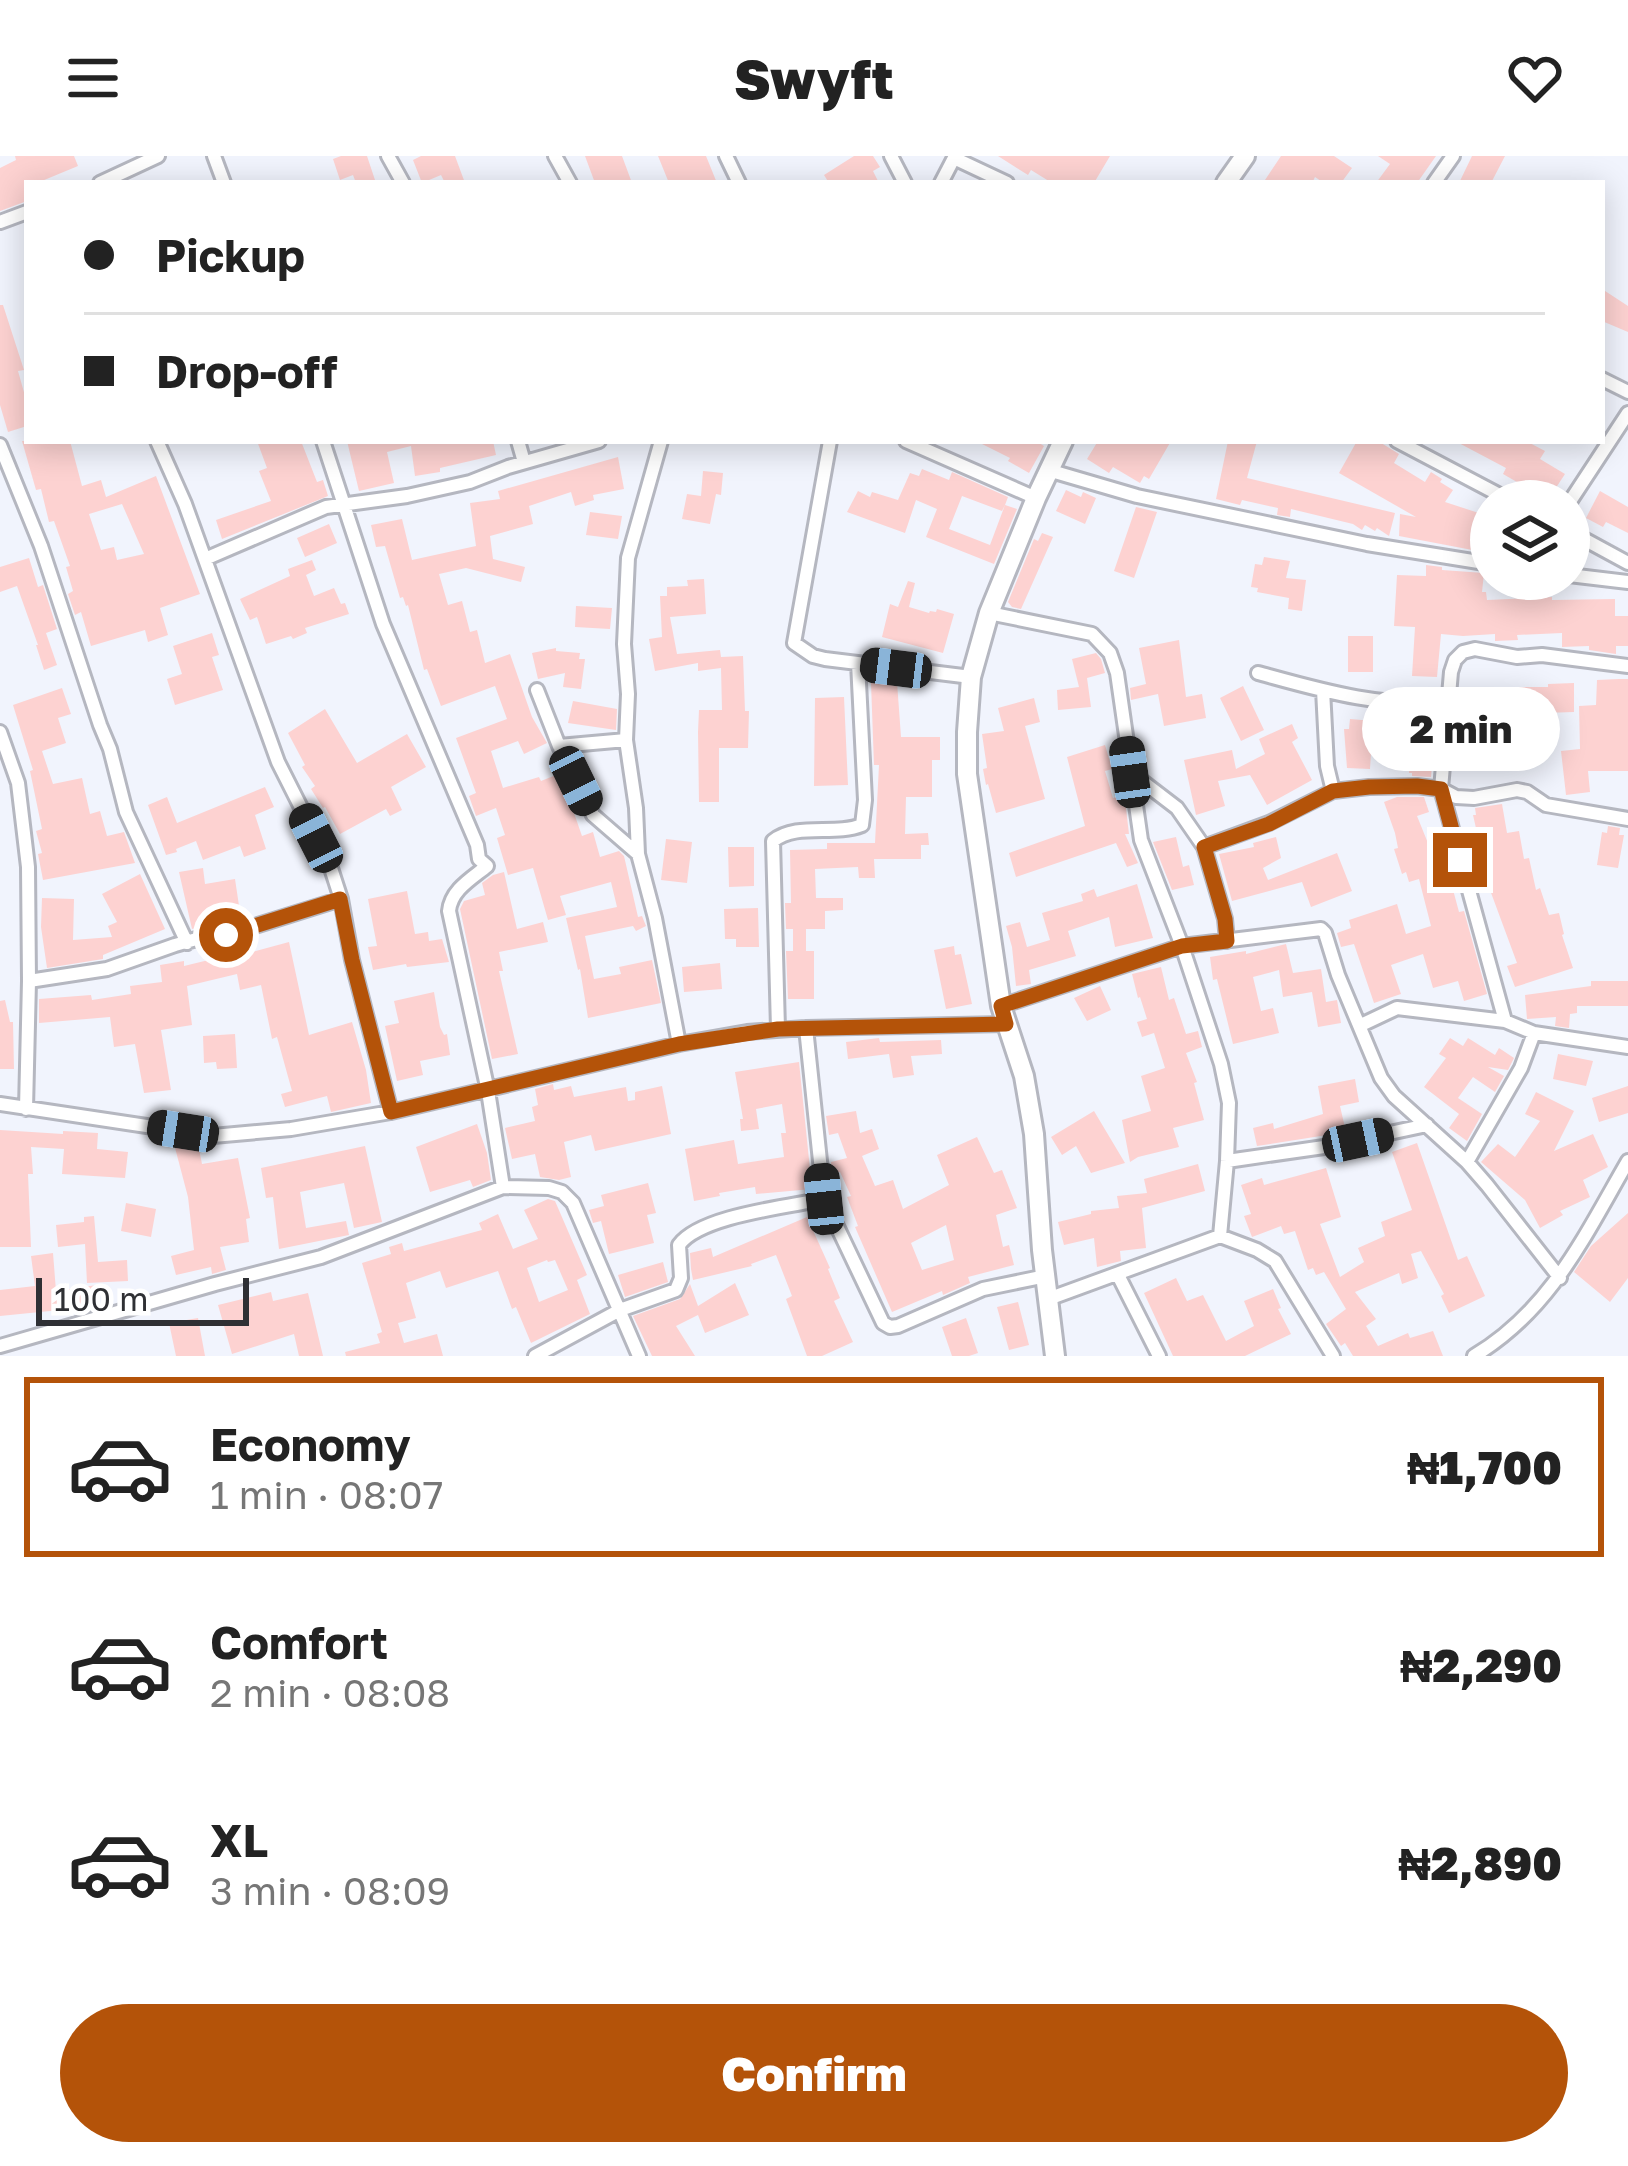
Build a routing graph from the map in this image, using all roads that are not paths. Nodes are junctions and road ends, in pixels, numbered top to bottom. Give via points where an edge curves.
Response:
1 (158, 156) edge
2 (954, 157) edge
3 (106, 180) edge
4 (1000, 180) edge
5 (1628, 413) edge
6 (159, 444) edge
7 (324, 444) edge
8 (519, 444) edge
9 (588, 444) edge
10 (660, 444) edge
11 (829, 444) edge
12 (913, 444) edge
13 (1061, 444) edge
14 (1403, 444) edge
15 (0, 445) edge
16 (524, 462) junction
17 (1048, 470) junction
18 (1471, 480) edge
19 (1584, 480) edge
20 (1036, 498) junction
21 (345, 503) junction
22 (1590, 542) edge
23 (205, 559) junction
24 (1470, 561) edge
25 (1628, 563) edge
26 (1590, 577) edge
27 (1628, 582) edge
28 (989, 613) junction
29 (858, 663) junction
30 (1628, 666) edge
31 (1258, 674) dead end
32 (971, 677) junction
33 (537, 690) dead end
34 (1323, 690) junction
35 (1448, 701) junction
36 (0, 731) edge
37 (626, 740) junction
38 (559, 746) junction
39 (1130, 772) junction
40 (1441, 789) junction
41 (1333, 791) junction
42 (1628, 819) edge
43 (1204, 847) junction
44 (638, 854) junction
45 (340, 899) junction
46 (1227, 941) junction
47 (187, 943) junction
48 (1182, 946) junction
49 (29, 981) junction
50 (1004, 1015) junction
51 (1505, 1021) junction
52 (1360, 1025) junction
53 (806, 1028) junction
54 (778, 1029) junction
55 (1534, 1033) junction
56 (679, 1044) junction
57 (1628, 1047) edge
58 (488, 1091) junction
59 (0, 1104) edge
60 (26, 1108) junction
61 (391, 1112) junction
62 (1427, 1125) junction
63 (1227, 1161) junction
64 (1628, 1161) edge
65 (1467, 1162) junction
66 (503, 1187) junction
67 (824, 1199) junction
68 (1220, 1236) junction
69 (1118, 1275) junction
70 (1046, 1276) junction
71 (1560, 1278) junction
72 (1048, 1299) junction
73 (620, 1310) junction
74 (0, 1346) edge
75 (535, 1356) edge
76 (639, 1356) edge
77 (1054, 1356) edge
78 (1160, 1356) edge
79 (1333, 1356) edge
80 (1474, 1356) edge

1 - 3 street
2 - 4 street
5 - 19 street
6 - 23 street
7 - 21 street
8 - 16 street
9 - 16 street
10 - 37 street via 628,558
11 - 29 street via 794,644 813,656
12 - 20 street
13 - 17 street
14 - 18 street
15 - 47 street via 126,812
16 - 21 street via 470,482
17 - 20 street
17 - 24 street via 1137,496
20 - 28 street
21 - 23 street
21 - 58 street via 383,624 487,866 455,892 449,911
22 - 25 street
23 - 45 street via 278,762
26 - 27 street
28 - 32 street
28 - 39 street via 1092,634 1104,644 1117,673
29 - 32 street
29 - 54 street via 862,825 773,841
30 - 35 street via 1463,652
31 - 34 street
32 - 50 street via 967,774
33 - 38 street
34 - 35 street via 1419,705
34 - 41 street
35 - 40 street
36 - 49 street via 22,810
37 - 38 street
37 - 44 street
38 - 44 street via 593,815
39 - 43 street via 1177,808
39 - 48 street via 1141,840
40 - 41 street
40 - 42 street via 1474,798 1516,790 1546,805
40 - 51 street
41 - 43 street
43 - 46 street
44 - 56 street
45 - 47 street
45 - 61 street
46 - 48 street
46 - 52 street via 1321,929
47 - 49 street via 107,969
48 - 50 street
48 - 63 street via 1221,1064
49 - 60 street
50 - 53 street
50 - 70 street via 1032,1116
51 - 52 street via 1396,1008
51 - 55 street
52 - 62 street via 1381,1078
53 - 54 street
53 - 67 street
54 - 56 street
55 - 57 street
55 - 65 street
56 - 58 street
58 - 61 street
58 - 66 street
59 - 60 street
60 - 61 street via 213,1136
62 - 63 street
62 - 65 street
63 - 68 street
64 - 71 street
65 - 71 street
66 - 73 street via 549,1188 573,1203
66 - 74 street via 321,1257
67 - 70 street via 890,1327 983,1289
67 - 73 street via 712,1222 686,1235 676,1290
68 - 69 street
68 - 79 street via 1275,1261
69 - 72 street
69 - 78 street
70 - 72 street
71 - 80 street
72 - 77 street
73 - 75 street
73 - 76 street

